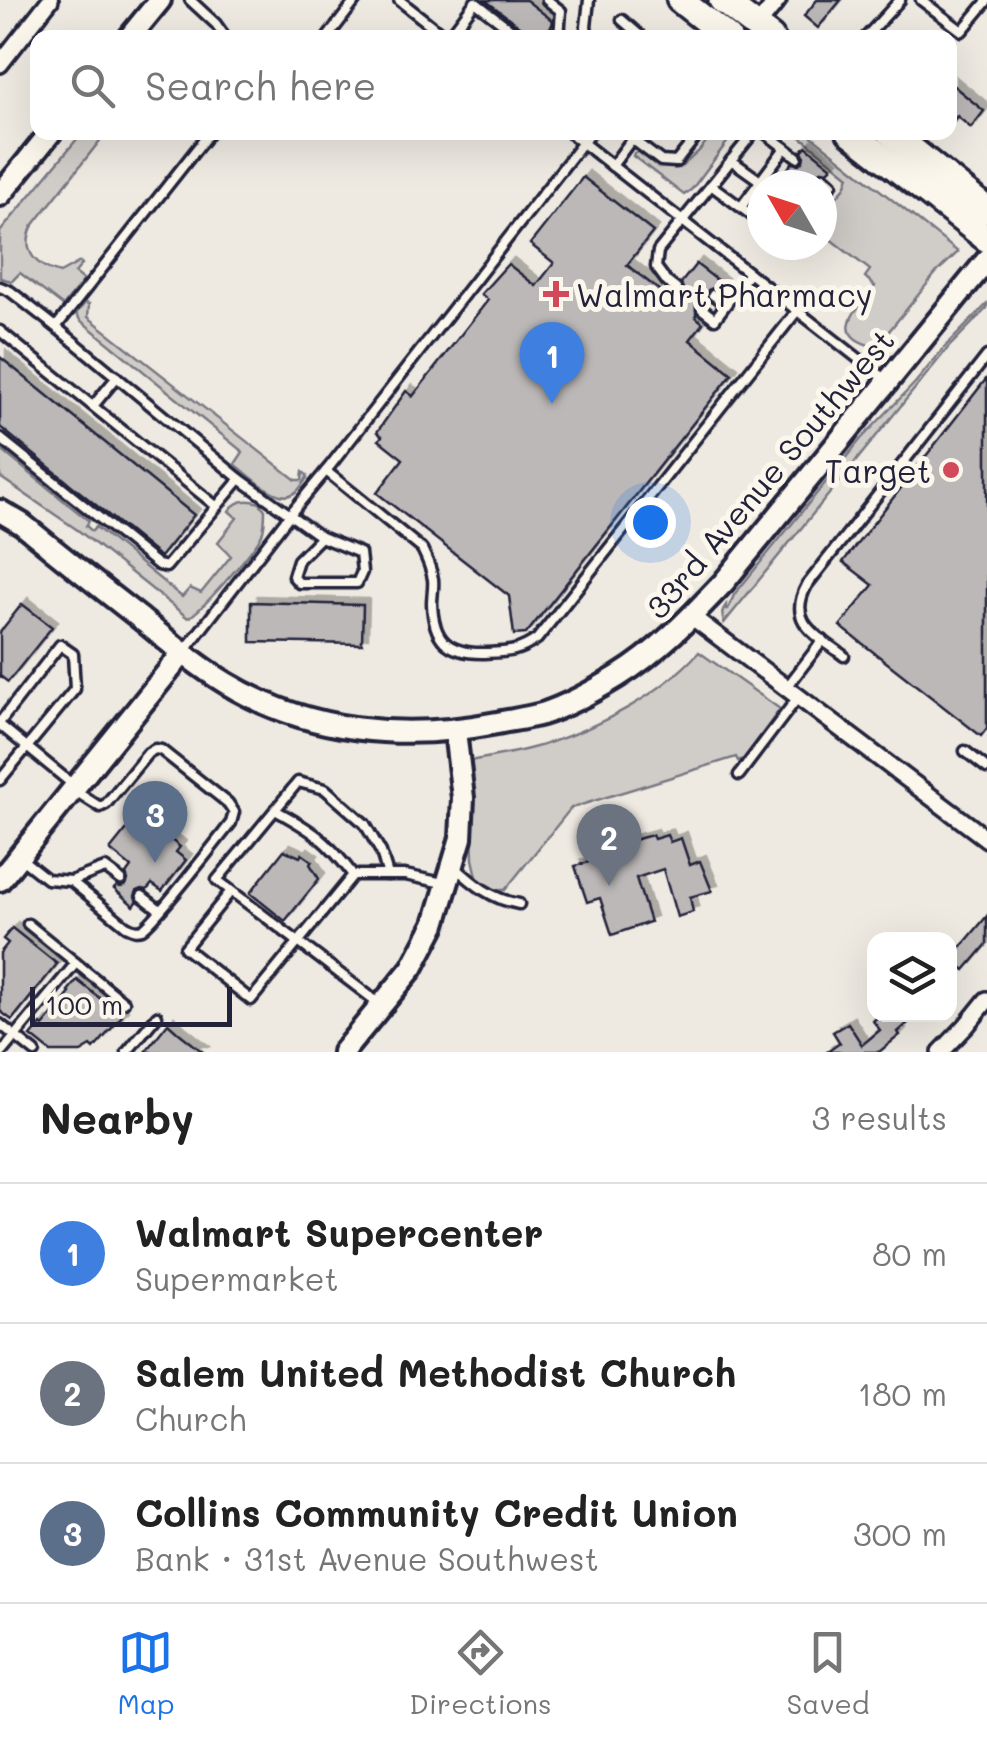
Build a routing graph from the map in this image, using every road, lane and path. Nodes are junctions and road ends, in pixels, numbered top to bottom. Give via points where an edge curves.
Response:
1 (50, 0) edge
2 (160, 0) edge
3 (190, 0) edge
4 (356, 0) edge
5 (399, 0) edge
6 (547, 0) edge
7 (589, 0) edge
8 (680, 0) edge
9 (722, 0) edge
10 (778, 0) edge
11 (900, 0) edge
12 (921, 0) edge
13 (474, 1) edge
14 (987, 2) edge
15 (622, 20) dead end
16 (136, 30) edge
17 (220, 30) edge
18 (333, 30) edge
19 (438, 30) edge
20 (454, 30) edge
21 (512, 30) edge
22 (560, 30) edge
23 (587, 30) edge
24 (634, 30) edge
25 (718, 30) edge
26 (761, 30) edge
27 (765, 30) edge
28 (873, 30) edge
29 (0, 63) edge
30 (45, 140) edge
31 (204, 140) edge
32 (579, 140) edge
33 (587, 140) edge
34 (631, 140) edge
35 (639, 140) edge
36 (694, 140) edge
37 (747, 140) edge
38 (774, 140) edge
39 (860, 140) edge
40 (900, 140) edge
41 (584, 144) junction
42 (785, 148) junction
43 (797, 157) dead end
44 (731, 160) junction
45 (612, 166) junction
46 (771, 170) edge
47 (747, 172) edge
48 (711, 185) junction
49 (0, 195) edge
50 (747, 200) edge
51 (741, 207) junction
52 (987, 210) edge
53 (747, 212) edge
54 (682, 220) junction
55 (987, 238) edge
56 (987, 260) edge
57 (749, 273) junction
58 (0, 287) edge
59 (676, 289) dead end
60 (714, 295) dead end
61 (726, 304) junction
62 (702, 309) dead end
63 (797, 311) junction
64 (56, 327) junction
65 (0, 331) edge
66 (987, 356) edge
67 (117, 377) junction
68 (887, 381) junction
69 (93, 406) junction
70 (0, 438) edge
71 (326, 471) junction
72 (240, 478) junction
73 (216, 506) junction
74 (290, 513) junction
75 (2, 515) edge
76 (321, 536) junction
77 (691, 616) junction
78 (823, 640) junction
79 (184, 653) junction
80 (844, 656) dead end
81 (793, 691) junction
82 (0, 724) edge
83 (456, 731) junction
84 (26, 747) junction
85 (966, 751) dead end
86 (987, 768) edge
87 (739, 775) dead end
88 (0, 780) edge
89 (74, 788) junction
90 (275, 810) junction
91 (987, 839) edge
92 (19, 857) junction
93 (353, 874) junction
94 (388, 875) junction
95 (451, 875) junction
96 (0, 880) edge
97 (121, 880) dead end
98 (70, 881) junction
99 (232, 890) junction
100 (142, 896) dead end
101 (518, 904) dead end
102 (160, 910) junction
103 (28, 924) dead end
104 (298, 942) junction
105 (76, 963) junction
106 (987, 1000) edge
107 (124, 1002) dead end
108 (381, 1006) junction
109 (156, 1016) dead end
110 (0, 1024) edge
111 (15, 1036) junction
112 (2, 1052) edge
113 (35, 1052) edge
114 (127, 1052) edge
115 (343, 1052) edge
116 (941, 1052) edge

1 - 29 street
2 - 16 street
3 - 17 lane
4 - 18 lane
5 - 19 lane
6 - 22 lane via 561,11
7 - 23 lane
8 - 25 main road
9 - 26 main road
10 - 27 street
11 - 28 lane
12 - 14 lane via 962,31
13 - 20 lane
13 - 21 lane
15 - 24 lane
30 - 49 street
31 - 64 lane
32 - 41 lane
33 - 41 lane
34 - 45 lane
35 - 36 lane via 662,160 676,162
37 - 44 lane
38 - 42 lane
39 - 55 main road
40 - 52 main road
41 - 45 lane
41 - 71 lane
42 - 43 lane
42 - 46 lane
44 - 47 lane
44 - 48 lane
45 - 54 lane
48 - 51 lane
48 - 54 lane
50 - 51 lane
51 - 53 lane
54 - 57 lane
54 - 59 lane via 656,258 660,274
56 - 68 street, 33rd Avenue Southwest
57 - 61 lane
57 - 63 lane
58 - 64 lane
60 - 61 lane
61 - 62 lane via 715,319
63 - 68 lane
63 - 71 lane via 522,650 480,653 444,643 434,629 433,581 422,550
64 - 67 lane
65 - 69 lane
66 - 78 lane via 807,585 800,615
67 - 69 lane
67 - 72 lane
68 - 77 street, 33rd Avenue Southwest
69 - 73 lane
70 - 73 lane via 158,565 166,567
71 - 74 lane
72 - 73 lane
72 - 74 lane
74 - 76 lane
74 - 79 lane
75 - 79 street, 33rd Avenue Southwest
76 - 76 lane via 298,560 293,576 299,583 357,583 360,553
77 - 81 street
77 - 83 street, 33rd Avenue Southwest via 618,677 578,698 542,714
78 - 80 lane
78 - 81 lane
79 - 83 street, 33rd Avenue Southwest via 261,702 300,717 389,733
79 - 89 street
81 - 87 lane
81 - 91 street
82 - 84 lane
82 - 84 lane via 60,645 72,654 75,689
83 - 95 street via 463,798
84 - 88 lane
84 - 89 lane
85 - 86 lane
89 - 92 street
89 - 102 lane via 100,807 155,749 228,802 231,822
90 - 93 lane via 311,830
90 - 94 lane via 298,782 325,789 364,824
90 - 99 lane via 217,880
92 - 96 street
92 - 98 lane via 46,879
93 - 94 lane
93 - 104 lane
94 - 95 lane
95 - 101 lane
95 - 108 street via 412,968
97 - 98 lane via 104,868
98 - 102 lane via 136,930
99 - 104 lane
99 - 104 lane via 186,948 251,1000
100 - 102 lane
103 - 105 lane
104 - 108 lane
105 - 107 lane
105 - 111 lane
106 - 116 street
108 - 115 street
109 - 114 lane
110 - 111 lane
111 - 112 lane
111 - 113 lane

